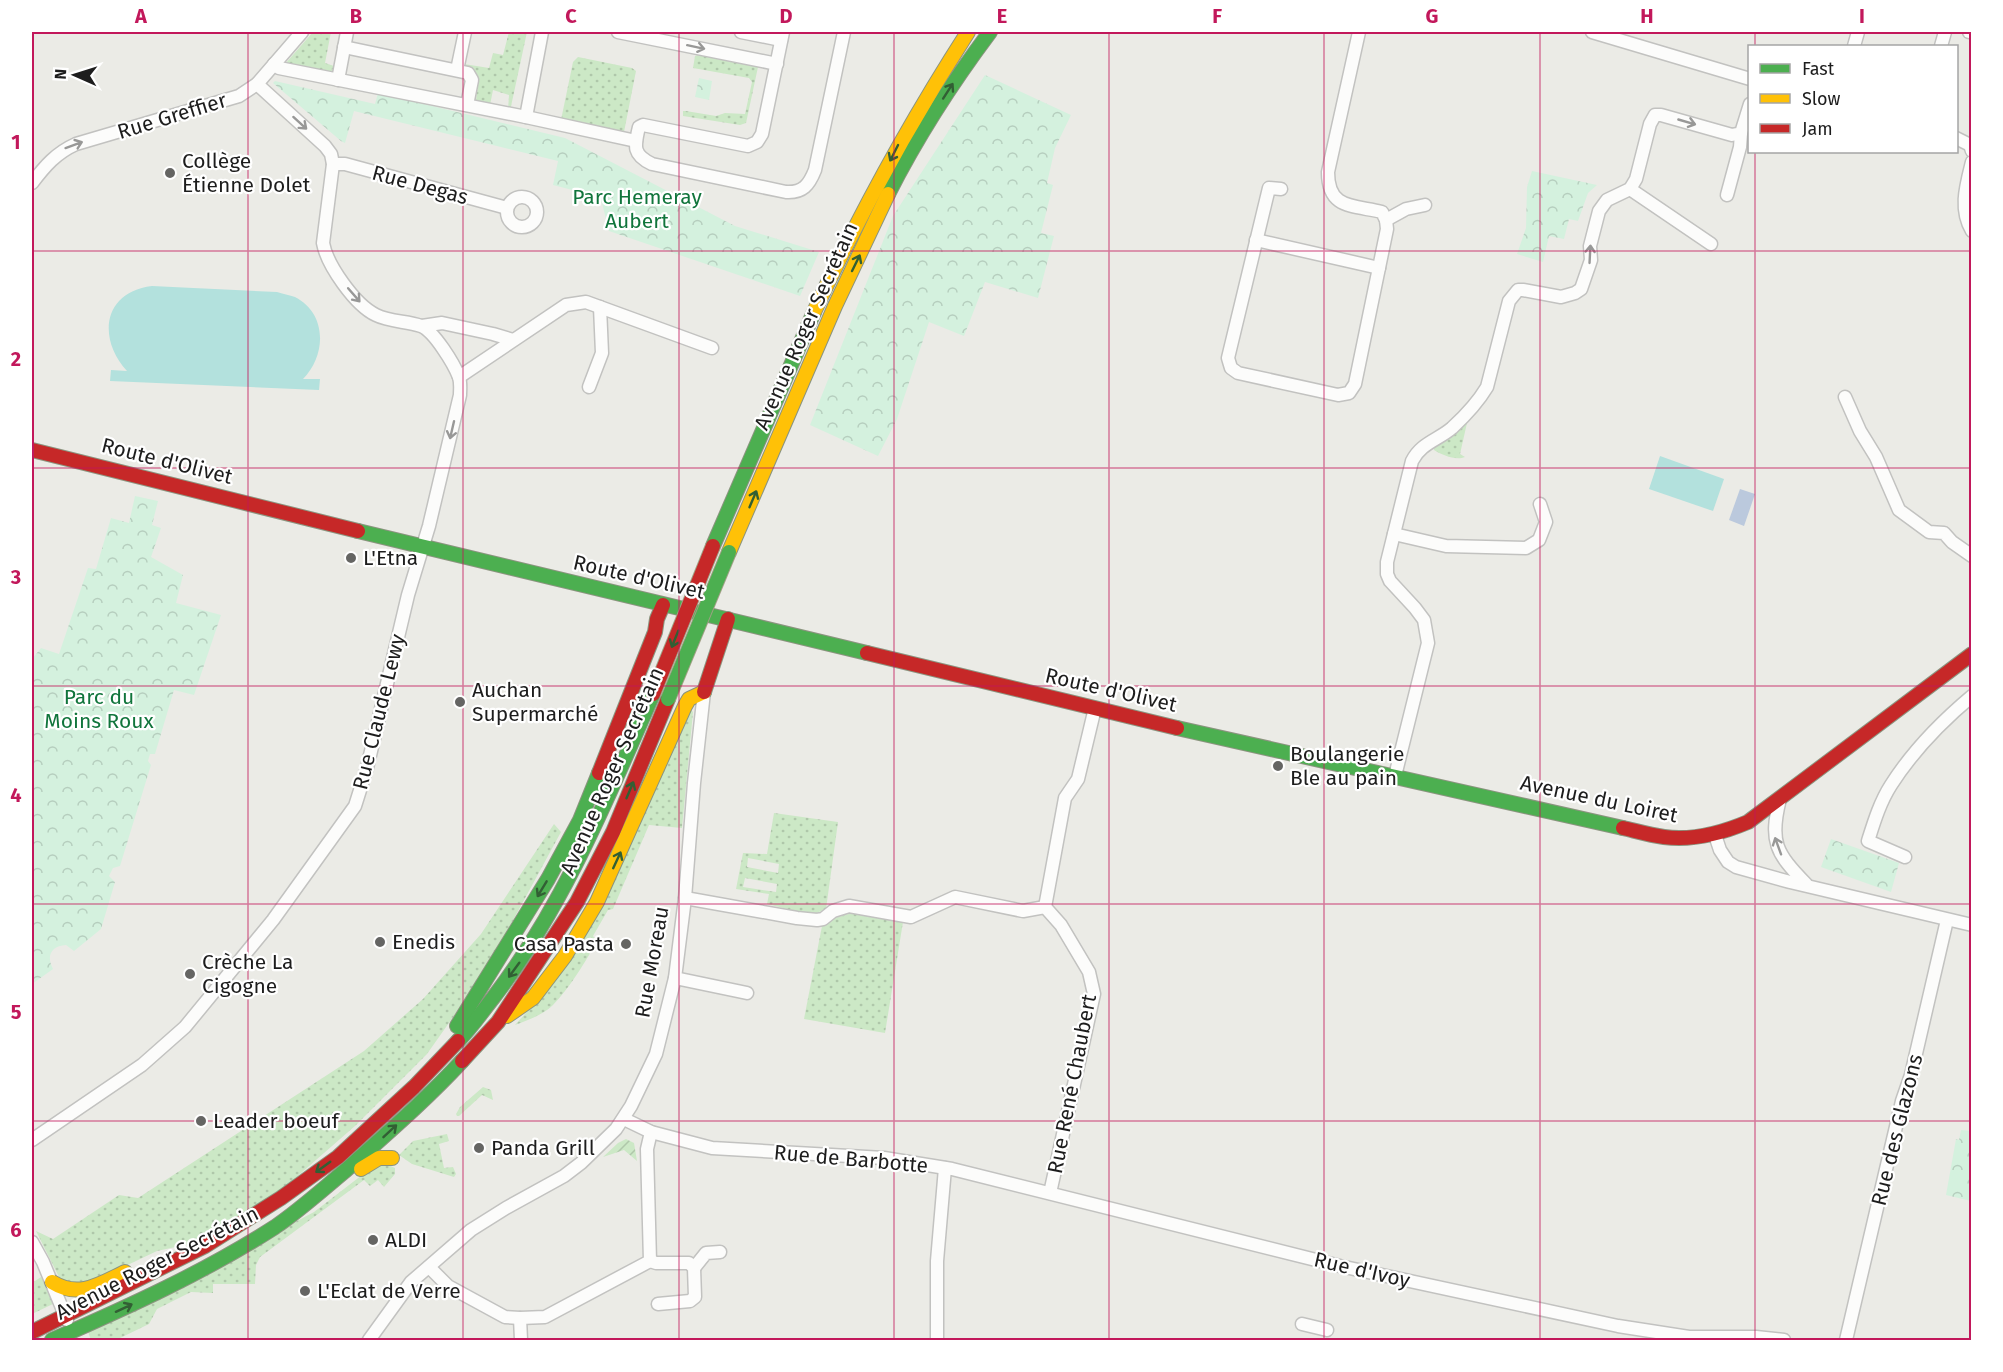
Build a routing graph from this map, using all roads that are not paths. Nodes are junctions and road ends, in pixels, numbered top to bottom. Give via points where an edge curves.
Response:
1 (302, 32) edge
2 (347, 32) edge
3 (465, 32) edge
4 (542, 32) edge
5 (618, 32) edge
6 (741, 32) edge
7 (844, 32) edge
8 (968, 32) edge
9 (988, 32) edge
10 (1359, 32) edge
11 (1592, 32) edge
12 (782, 36) edge
13 (344, 47) junction
14 (274, 64) junction
15 (777, 64) junction
16 (458, 70) junction
17 (1748, 79) edge
18 (338, 80) junction
19 (257, 84) junction
20 (467, 105) junction
21 (1748, 108) edge
22 (526, 117) junction
23 (1741, 133) junction
24 (1958, 139) edge
25 (636, 141) junction
26 (1971, 150) edge
27 (1971, 162) edge
28 (333, 164) junction
29 (32, 183) edge
30 (1281, 189) dead end
31 (1630, 189) junction
32 (1727, 195) dead end
33 (1425, 205) dead end
34 (507, 208) dead end
35 (1386, 220) junction
36 (1971, 231) edge
37 (1256, 240) junction
38 (1711, 244) dead end
39 (1379, 268) junction
40 (600, 307) junction
41 (422, 326) junction
42 (513, 340) junction
43 (712, 348) dead end
44 (459, 377) junction
45 (589, 387) dead end
46 (1845, 397) dead end
47 (32, 450) edge
48 (1540, 504) dead end
49 (1394, 534) junction
50 (423, 547) junction
51 (1971, 556) edge
52 (663, 605) junction
53 (728, 619) junction
54 (1971, 654) edge
55 (704, 692) junction
56 (1971, 696) edge
57 (1095, 708) junction
58 (1238, 738) joint
59 (1395, 776) junction
60 (1780, 799) junction
61 (1715, 835) junction
62 (1905, 857) dead end
63 (1806, 884) junction
64 (685, 898) junction
65 (1045, 907) junction
66 (1947, 920) junction
67 (1971, 925) edge
68 (675, 978) junction
69 (747, 993) dead end
70 (498, 1022) junction
71 (414, 1087) junction
72 (624, 1119) junction
73 (651, 1132) junction
74 (32, 1140) edge
75 (392, 1158) dead end
76 (945, 1168) junction
77 (1050, 1193) junction
78 (277, 1225) junction
79 (32, 1242) edge
80 (204, 1246) junction
81 (720, 1252) dead end
82 (650, 1261) junction
83 (429, 1267) junction
84 (694, 1268) junction
85 (52, 1282) junction
86 (658, 1304) dead end
87 (65, 1316) junction
88 (520, 1318) junction
89 (1302, 1324) dead end
90 (1327, 1330) dead end
91 (32, 1332) edge
92 (73, 1336) edge
93 (1700, 1339) edge
94 (52, 1341) edge
95 (369, 1341) edge
96 (521, 1341) edge
97 (938, 1341) edge
98 (1784, 1341) edge
99 (1846, 1341) edge

1 - 14 street, Rue Greffier
2 - 13 street
3 - 16 street
4 - 22 street
5 -> 15 street
6 - 12 street
7 - 25 street via 815,170 803,190 786,192 652,164 641,159
8 -> 71 main road, Avenue Roger Secrétain, bridge via 905,132 828,280 653,694 561,893 517,967 465,1033
70 -> 9 main road, Avenue Roger Secrétain, bridge via 577,902 612,832 840,296 906,160
10 - 35 street via 1328,185 1338,202 1382,212
11 - 17 street
12 - 15 street
13 - 16 street
13 - 18 street
14 - 18 street
14 - 19 street, Rue Greffier
15 - 25 street via 762,134 754,144 643,125
16 - 20 street via 471,76
18 - 20 street
19 -> 28 street via 325,146
29 -> 19 street, Rue Greffier via 62,150 239,96
20 - 22 street
21 - 23 street
22 - 25 street
31 -> 23 street via 1655,115 1732,135
23 - 32 street
24 - 26 street via 1970,145
27 - 36 street via 1964,197 1964,212
28 - 34 street, Rue Degas
28 -> 41 street via 325,254 343,283 376,315
30 - 37 street via 1269,188
31 - 38 street
49 -> 31 street via 1417,452 1451,429 1487,387 1509,301 1518,290 1561,297 1581,289 1602,205
33 - 35 street via 1406,209
35 - 39 street
37 - 39 street
37 - 39 street via 1228,357 1231,369 1238,373 1338,395 1349,393
40 - 42 street via 586,302 566,305
40 - 43 street
40 - 45 street via 602,353
41 - 42 street via 442,323
41 - 44 street
42 - 44 street
44 -> 50 street, Rue Claude Lewy via 460,395
46 - 51 street via 1899,510 1929,532 1944,533
47 - 50 main road, Route d'Olivet
48 - 49 street via 1546,522 1539,540 1526,548 1446,546
49 - 59 street via 1387,574 1424,620 1428,643
50 - 52 main road, Route d'Olivet
50 - 74 street, Rue Claude Lewy via 355,806 273,920 185,1028 142,1065
52 - 53 main road, Route d'Olivet
52 -> 71 main road via 580,820 503,954
53 - 55 main road, Rue Moreau
53 - 57 main road, Route d'Olivet
54 - 60 main road, Avenue du Loiret
55 - 64 street, Rue Moreau
70 -> 55 main road via 533,998 565,956 597,902 689,699
56 - 62 street via 1906,764 1878,813 1868,841
57 - 58 main road, Route d'Olivet
57 - 65 street via 1078,779 1065,798
58 - 59 main road, Avenue du Loiret
59 - 61 main road, Avenue du Loiret via 1664,837
60 - 61 main road, Avenue du Loiret via 1748,822
63 -> 60 street via 1784,860 1776,844 1774,826
61 - 63 street via 1720,850 1736,867
63 - 66 street
64 - 65 street via 817,920 849,906 911,916 954,897 1023,911
64 - 68 street, Rue Moreau
65 - 77 street, Rue René Chaubert via 1061,925 1089,972 1094,994
66 - 67 street
66 - 99 street, Rue des Glazons
68 - 69 street
68 - 72 street, Rue Moreau via 656,1054
78 -> 70 main road, Avenue Roger Secrétain via 379,1141
71 -> 80 main road, Avenue Roger Secrétain via 338,1156 281,1198
72 - 73 street, Rue de Barbotte
72 - 83 street, Rue Moreau via 564,1176 471,1230
73 - 76 street, Rue de Barbotte via 712,1148 884,1158
73 - 82 street via 647,1149
75 - 78 main road via 374,1159 316,1205
76 - 77 street, Rue d'Ivoy
76 - 97 street, Rue de Barbotte via 937,1261
77 - 93 street, Rue d'Ivoy via 1426,1285 1618,1326
92 -> 78 main road, Avenue Roger Secrétain
79 - 85 street
80 - 85 main road via 156,1259 75,1291 60,1289
80 - 87 main road, Avenue Roger Secrétain
81 - 84 street via 706,1253
82 - 84 street via 690,1263
82 - 88 street via 545,1317
83 - 88 street via 448,1286 505,1317
83 - 95 street, Rue Moreau via 411,1282
84 - 86 street via 695,1297 690,1301
85 - 87 street
87 - 91 main road, Avenue Roger Secrétain
87 - 92 street
88 - 96 street
89 - 90 street
92 - 94 main road, Avenue Roger Secrétain
93 - 98 street, Rue d'Ivoy via 1756,1337

